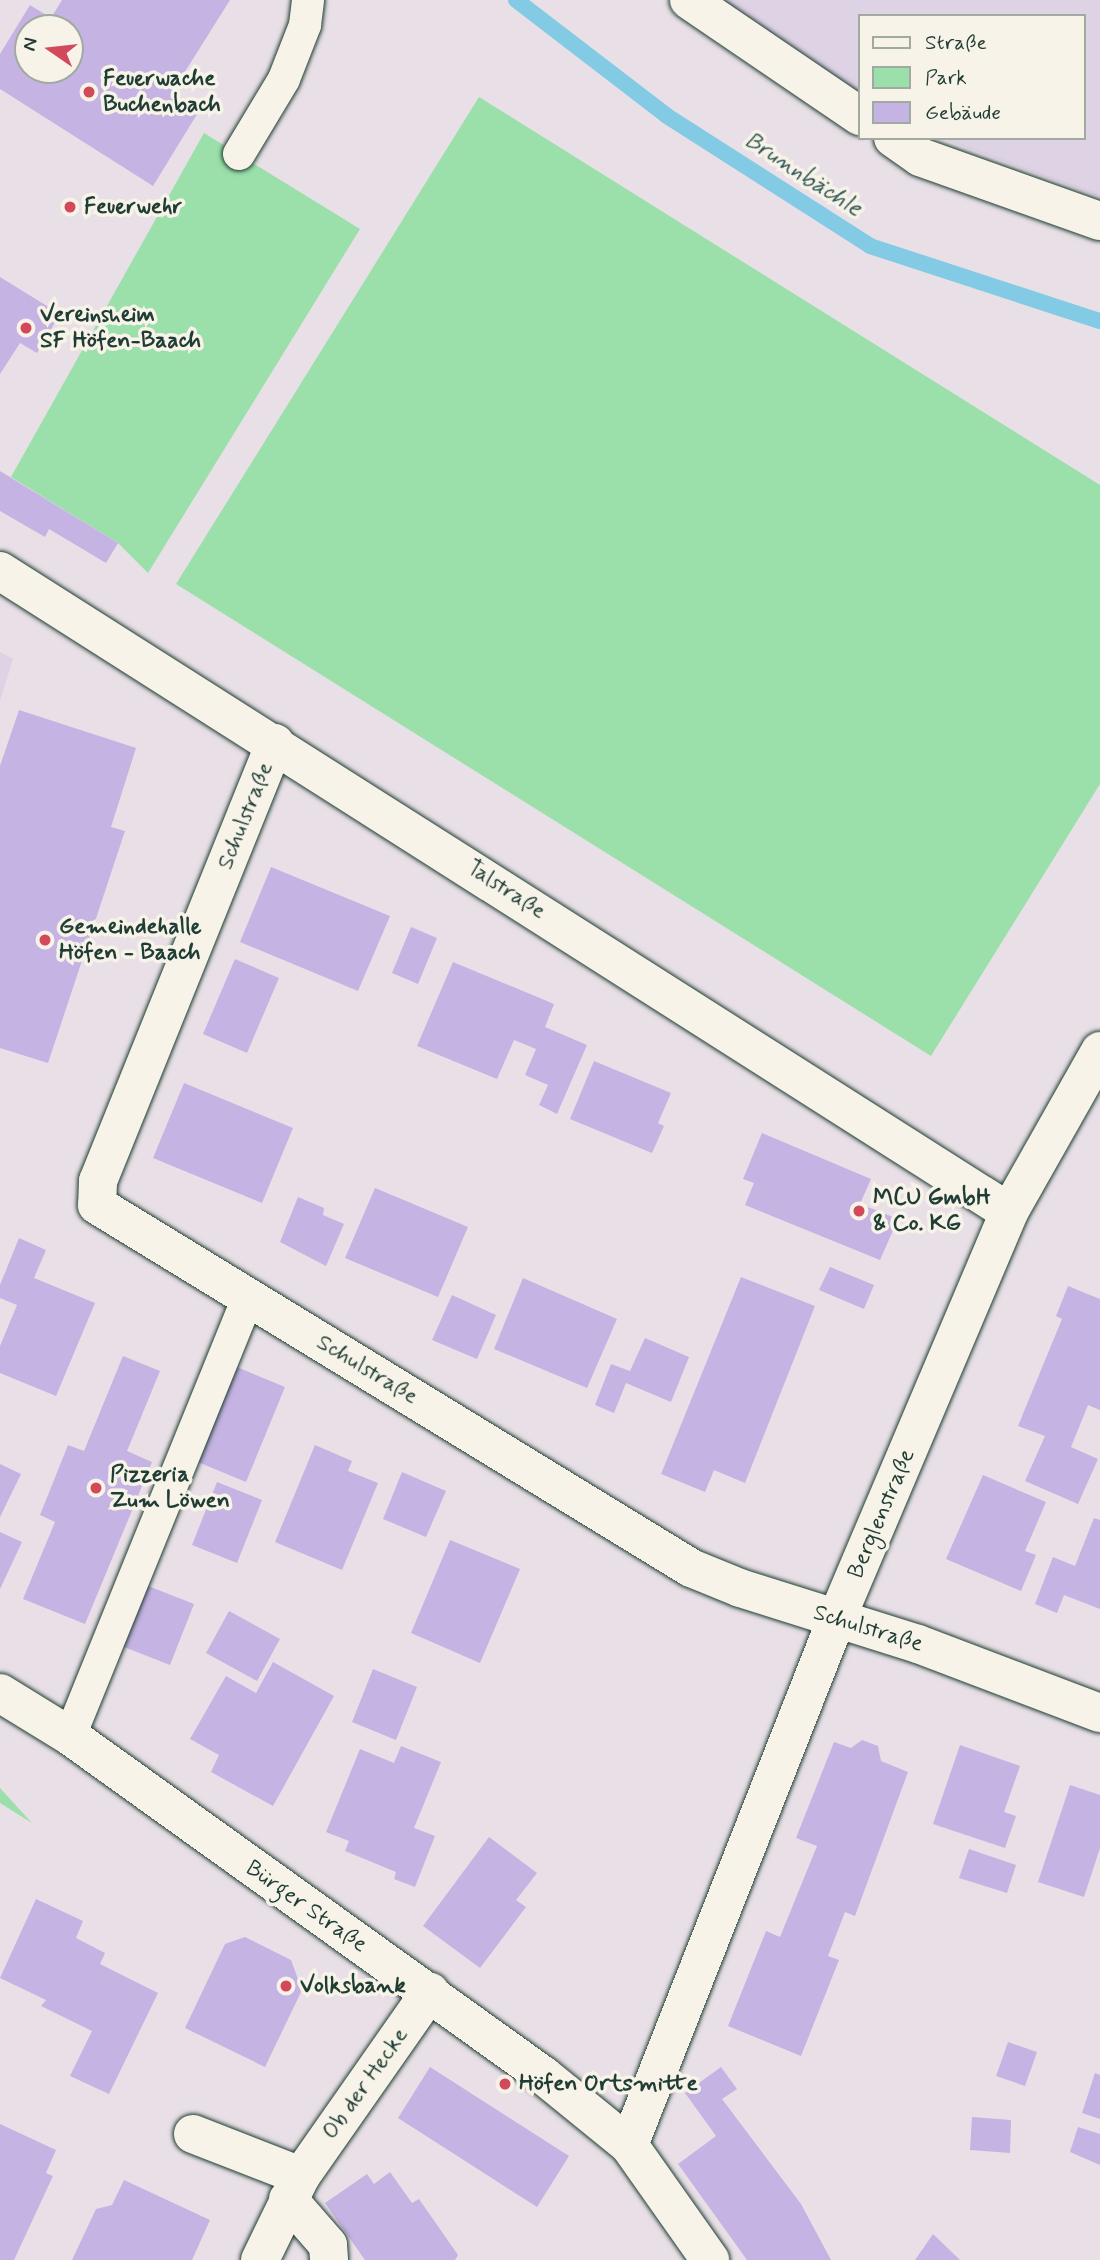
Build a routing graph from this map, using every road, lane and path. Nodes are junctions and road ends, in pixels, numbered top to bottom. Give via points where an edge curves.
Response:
1 (308, 0) edge
2 (689, 0) edge
3 (858, 115) edge
4 (896, 140) edge
5 (239, 154) dead end
6 (1100, 221) edge
7 (0, 571) edge
8 (275, 743) junction
9 (1100, 1051) edge
10 (1009, 1212) junction
11 (248, 1297) junction
12 (836, 1620) junction
13 (0, 1693) edge
14 (1100, 1713) edge
15 (70, 1737) junction
16 (430, 1992) junction
17 (193, 2134) dead end
18 (629, 2145) junction
19 (295, 2188) junction
20 (260, 2260) edge
21 (329, 2260) edge
22 (710, 2260) edge

1 - 5 lane via 305,25 284,79
2 - 3 street
4 - 6 street via 920,157
7 - 8 street, Talstraße
8 - 10 street, Talstraße
8 - 11 street, Schulstraße via 98,1181 97,1205
9 - 10 street, Berglenstraße
10 - 12 street, Berglenstraße
11 - 12 street, Schulstraße via 691,1568
11 - 15 lane
12 - 14 street, Schulstraße via 918,1644
12 - 18 street, Berglenstraße
13 - 15 street, Bürger Straße
15 - 16 street, Bürger Straße
16 - 18 street, Bürger Straße
16 - 19 street, Ob der Hecke
17 - 19 street
18 - 22 street, Bürger Straße
19 - 20 street, Ob der Hecke
19 - 21 street via 328,2245

